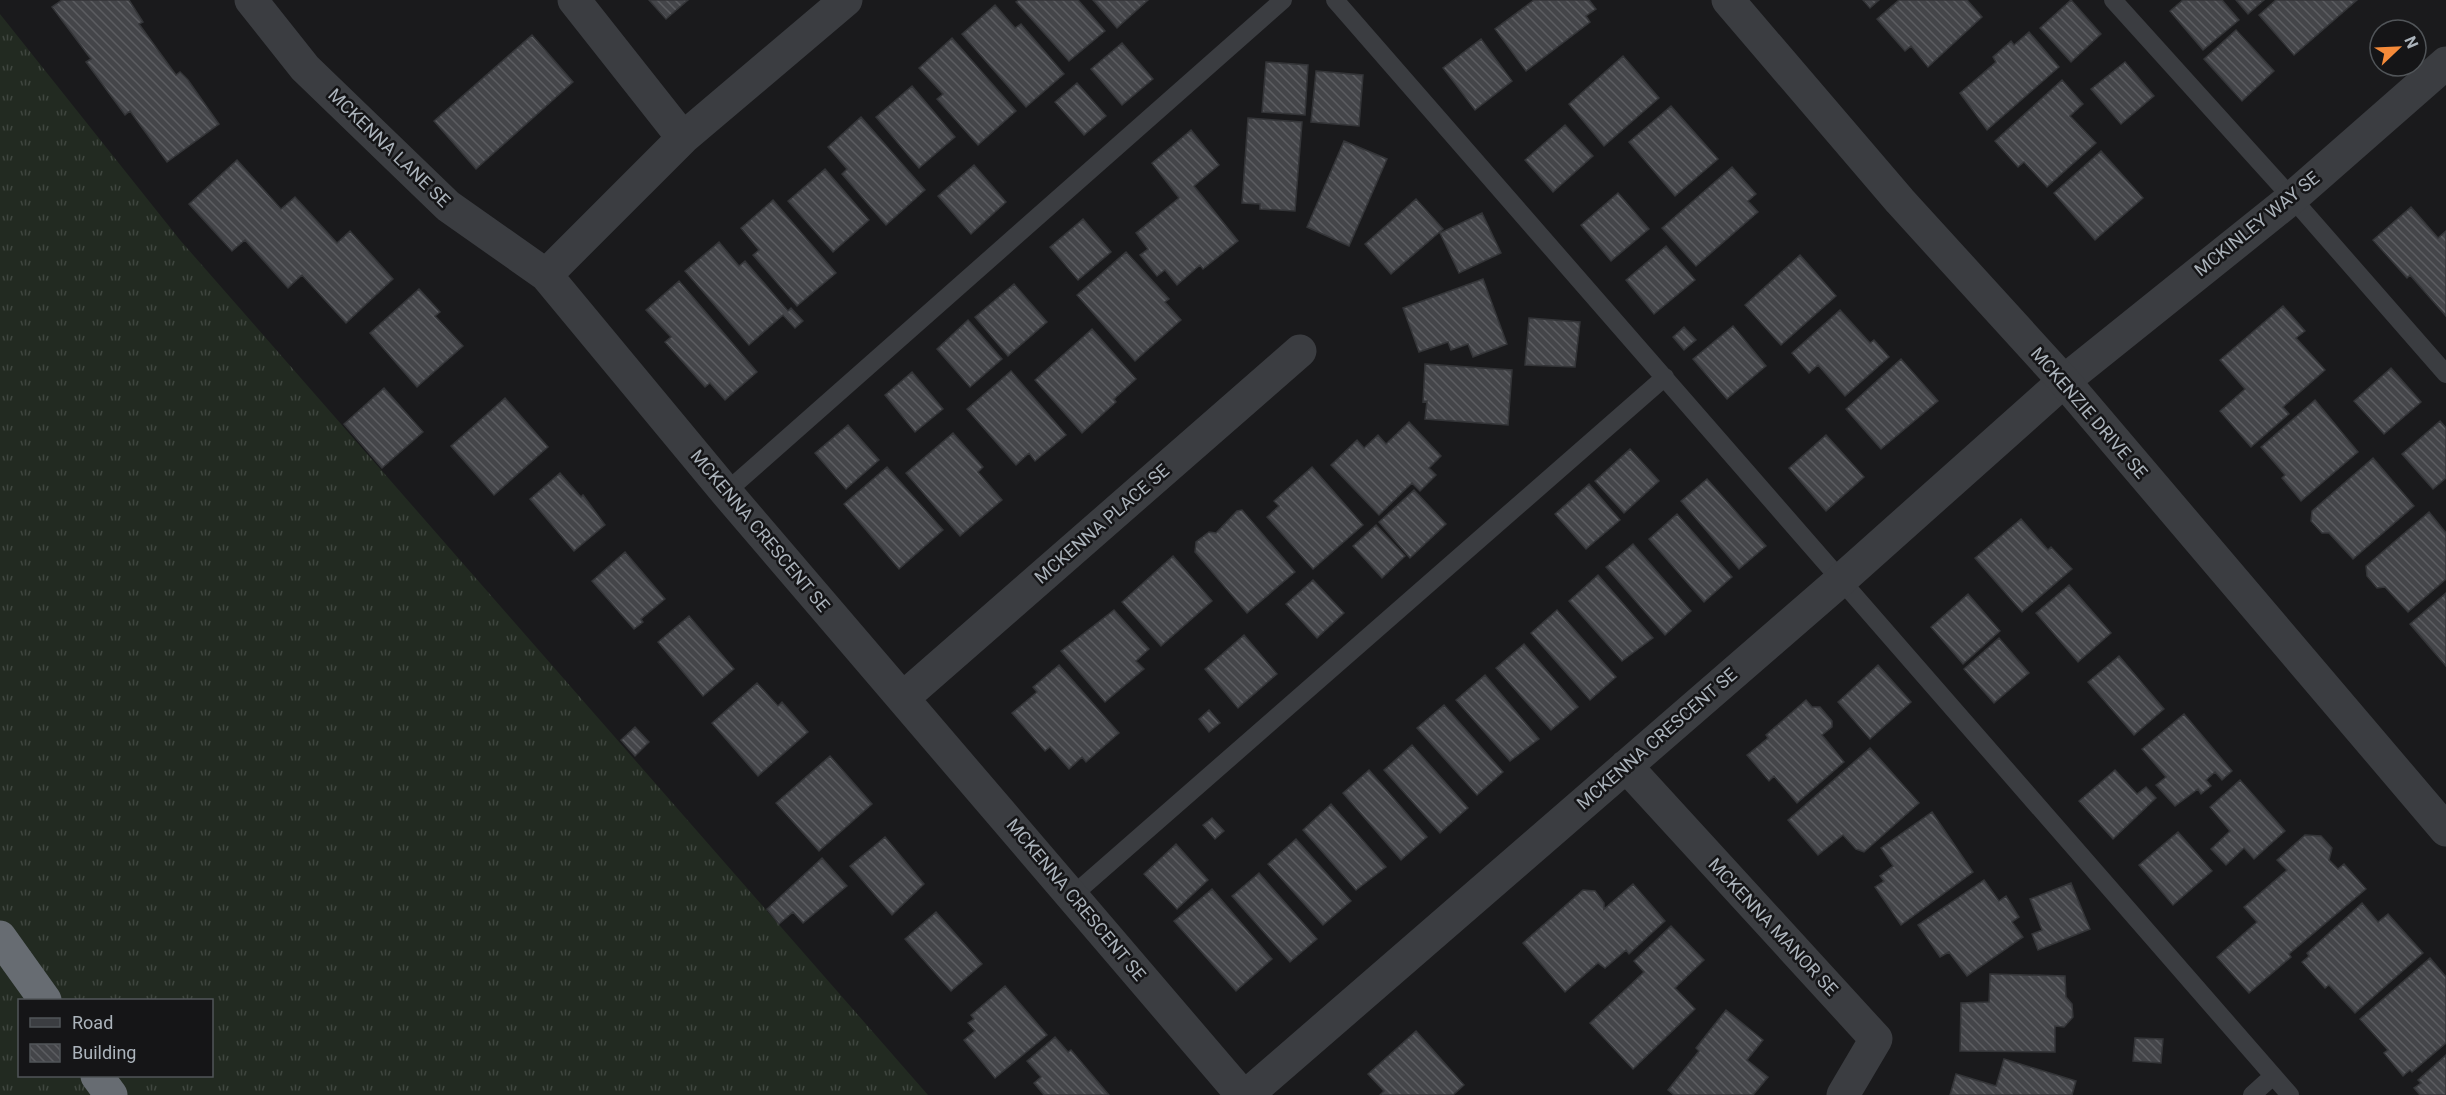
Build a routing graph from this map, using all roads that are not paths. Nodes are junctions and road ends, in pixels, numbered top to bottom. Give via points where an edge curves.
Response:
1 (251, 0) edge
2 (574, 0) edge
3 (846, 0) edge
4 (1283, 0) edge
5 (1335, 0) edge
6 (1728, 0) edge
7 (2113, 0) edge
8 (2446, 63) edge
9 (683, 138) junction
10 (2292, 198) junction
11 (546, 275) junction
12 (1300, 351) dead end
13 (2446, 374) edge
14 (1665, 377) junction
15 (2064, 381) junction
16 (726, 492) junction
17 (1840, 580) junction
18 (903, 698) junction
19 (1626, 766) junction
20 (2441, 815) edge
21 (1073, 896) junction
22 (0, 937) edge
23 (44, 999) edge
24 (2273, 1076) junction
25 (98, 1077) edge
26 (111, 1095) edge
27 (1242, 1095) edge
28 (1247, 1095) edge
29 (1843, 1095) edge
30 (2252, 1095) edge
31 (2290, 1095) edge

1 - 11 street, MCKENNA LANE SE via 305,69 440,198
2 - 9 street
3 - 9 street
4 - 16 lane
5 - 14 lane
6 - 15 street, MCKENZIE DRIVE SE via 1900,201
7 - 10 lane
8 - 10 street, MCKINLEY WAY SE
9 - 11 street
10 - 13 lane
10 - 15 street, MCKINLEY WAY SE
11 - 16 street, MCKENNA CRESCENT SE
12 - 18 street, MCKENNA PLACE SE
14 - 17 lane
14 - 21 lane
15 - 17 street, MCKENNA CRESCENT SE
15 - 20 street, MCKENZIE DRIVE SE
16 - 18 street, MCKENNA CRESCENT SE
17 - 19 street, MCKENNA CRESCENT SE
17 - 24 lane
18 - 21 street, MCKENNA CRESCENT SE
19 - 28 street, MCKENNA CRESCENT SE
19 - 29 street, MCKENNA MANOR SE via 1876,1039
21 - 27 street, MCKENNA CRESCENT SE
22 - 23 highway
24 - 30 lane
24 - 31 lane
25 - 26 highway

